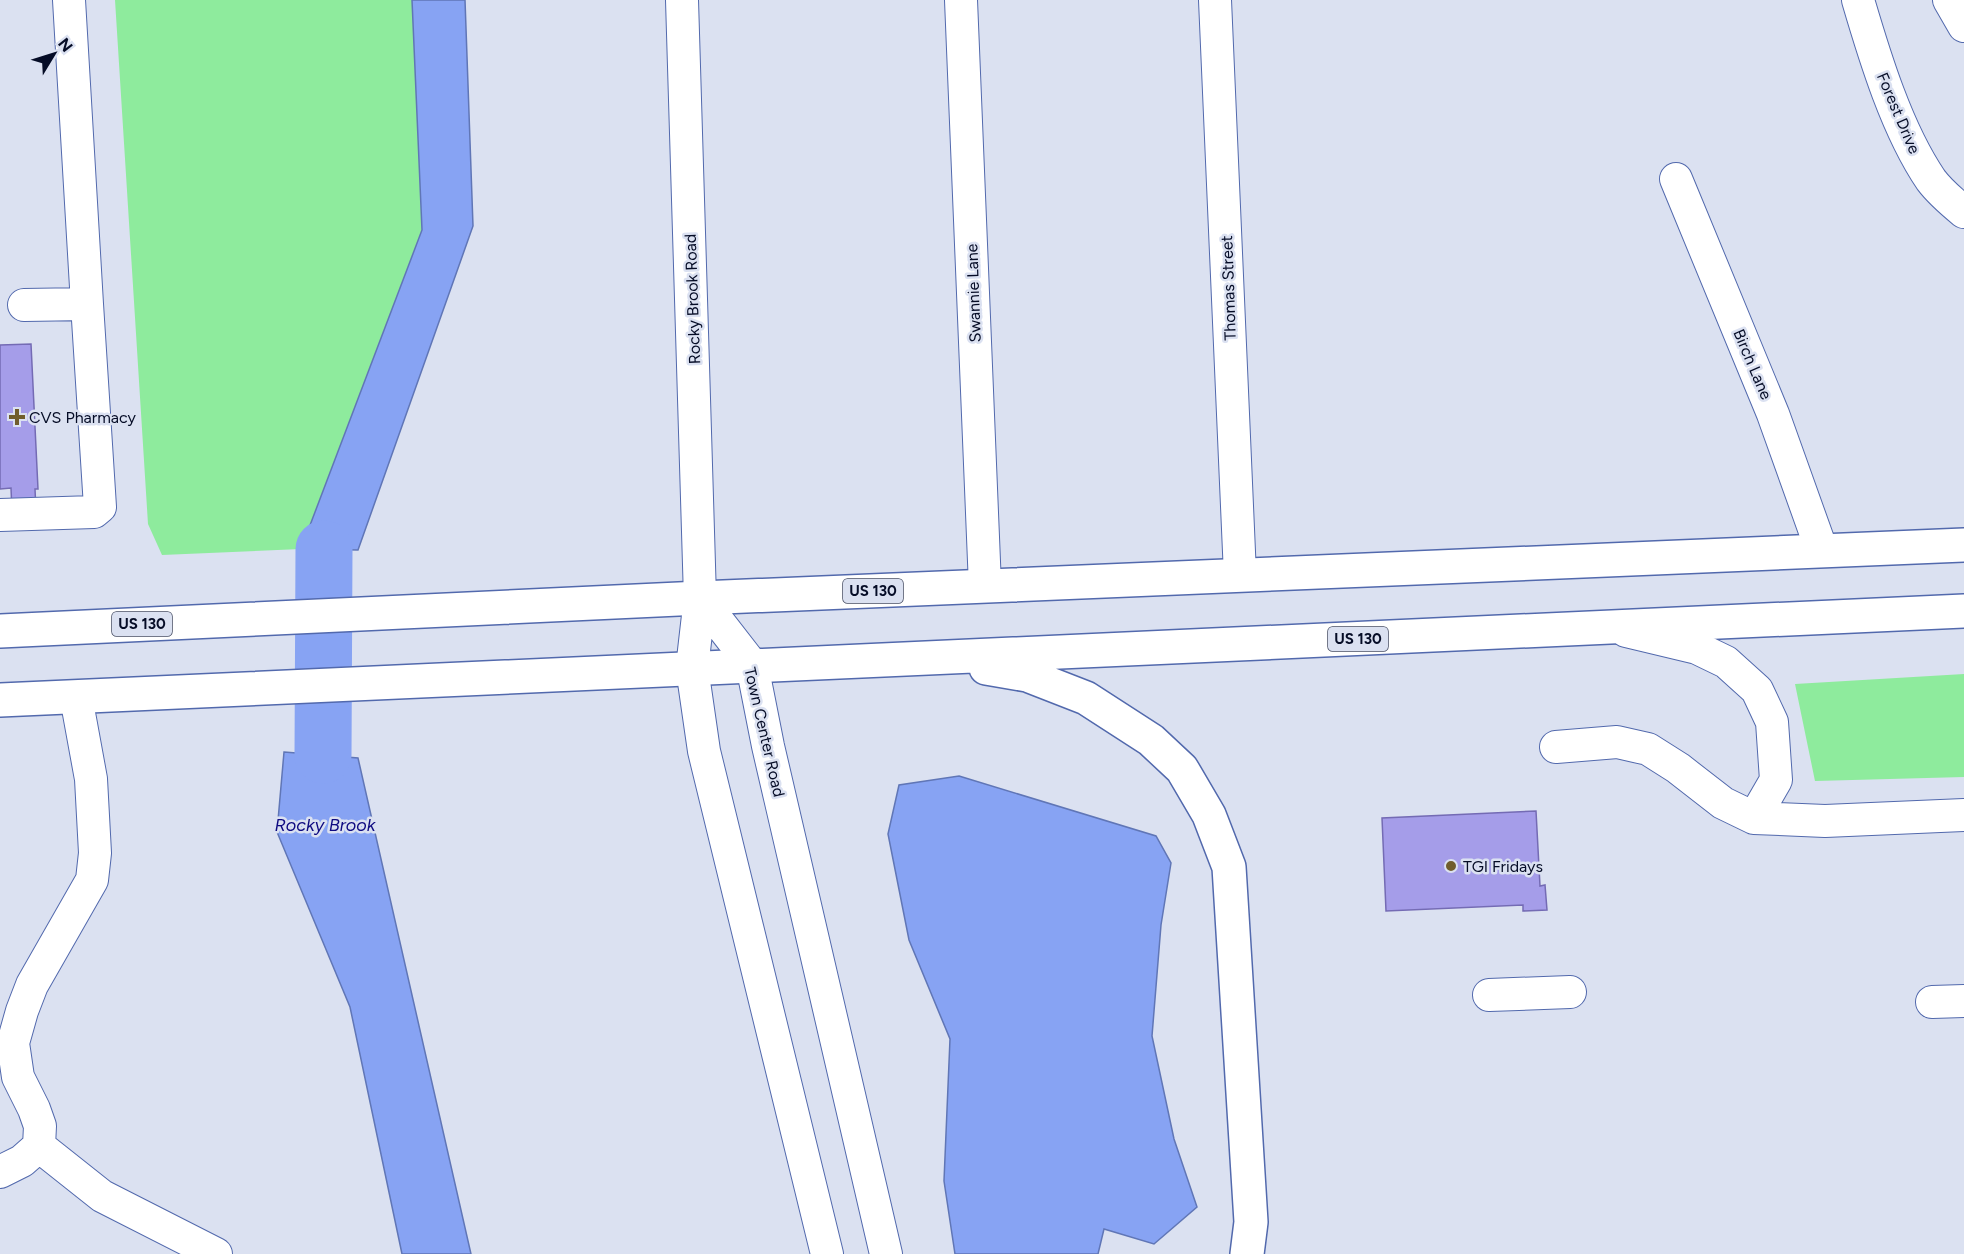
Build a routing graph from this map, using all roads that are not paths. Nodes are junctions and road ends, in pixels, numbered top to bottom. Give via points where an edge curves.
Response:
1 (69, 0) edge
2 (682, 0) edge
3 (961, 0) edge
4 (1215, 0) edge
5 (1858, 0) edge
6 (1949, 0) edge
7 (1964, 26) edge
8 (1676, 179) dead end
9 (1964, 212) edge
10 (87, 303) junction
11 (24, 305) dead end
12 (0, 515) edge
13 (1964, 545) edge
14 (1822, 551) junction
15 (1240, 575) junction
16 (985, 586) junction
17 (700, 598) junction
18 (1964, 611) edge
19 (1611, 627) junction
20 (0, 631) edge
21 (934, 658) junction
22 (752, 665) junction
23 (692, 668) junction
24 (76, 697) junction
25 (0, 700) edge
26 (1556, 747) dead end
27 (1964, 815) edge
28 (1754, 818) junction
29 (1570, 992) dead end
30 (1489, 994) dead end
31 (1964, 1001) edge
32 (1932, 1002) dead end
33 (39, 1146) junction
34 (0, 1172) edge
35 (216, 1254) edge
36 (827, 1254) edge
37 (886, 1254) edge
38 (1247, 1254) edge

1 - 10 street
2 - 17 street, Rocky Brook Road
3 - 16 street, Swannie Lane
4 - 15 street, Thomas Street
5 - 9 street, Forest Drive via 1872,49 1911,147 1933,182
6 - 7 street
8 - 14 street, Birch Lane via 1773,414
10 - 11 street
10 - 12 street via 100,507 94,512
13 - 14 highway, US 130
14 - 15 highway, US 130
15 - 16 highway, US 130
16 - 17 highway, US 130
17 - 20 highway, US 130
17 - 22 street, Town Center Road
17 - 23 street
18 - 19 highway, US 130
19 - 21 highway, US 130
19 - 28 street via 1697,648 1726,662 1757,690 1772,722 1776,780
21 - 22 highway, US 130
21 - 38 highway via 1027,675 1086,698 1151,740 1182,769 1209,815 1229,867 1251,1222
22 - 23 highway, US 130
22 - 37 street, Town Center Road
23 - 24 highway, US 130
23 - 36 street via 704,751
24 - 25 highway, US 130
24 - 33 street via 91,779 95,853 92,880 32,985 13,1043 18,1077 40,1126
26 - 28 street via 1617,742 1648,749 1723,803
27 - 28 street via 1825,821
29 - 30 street
31 - 32 street
33 - 34 street via 22,1161
33 - 35 street via 102,1196

